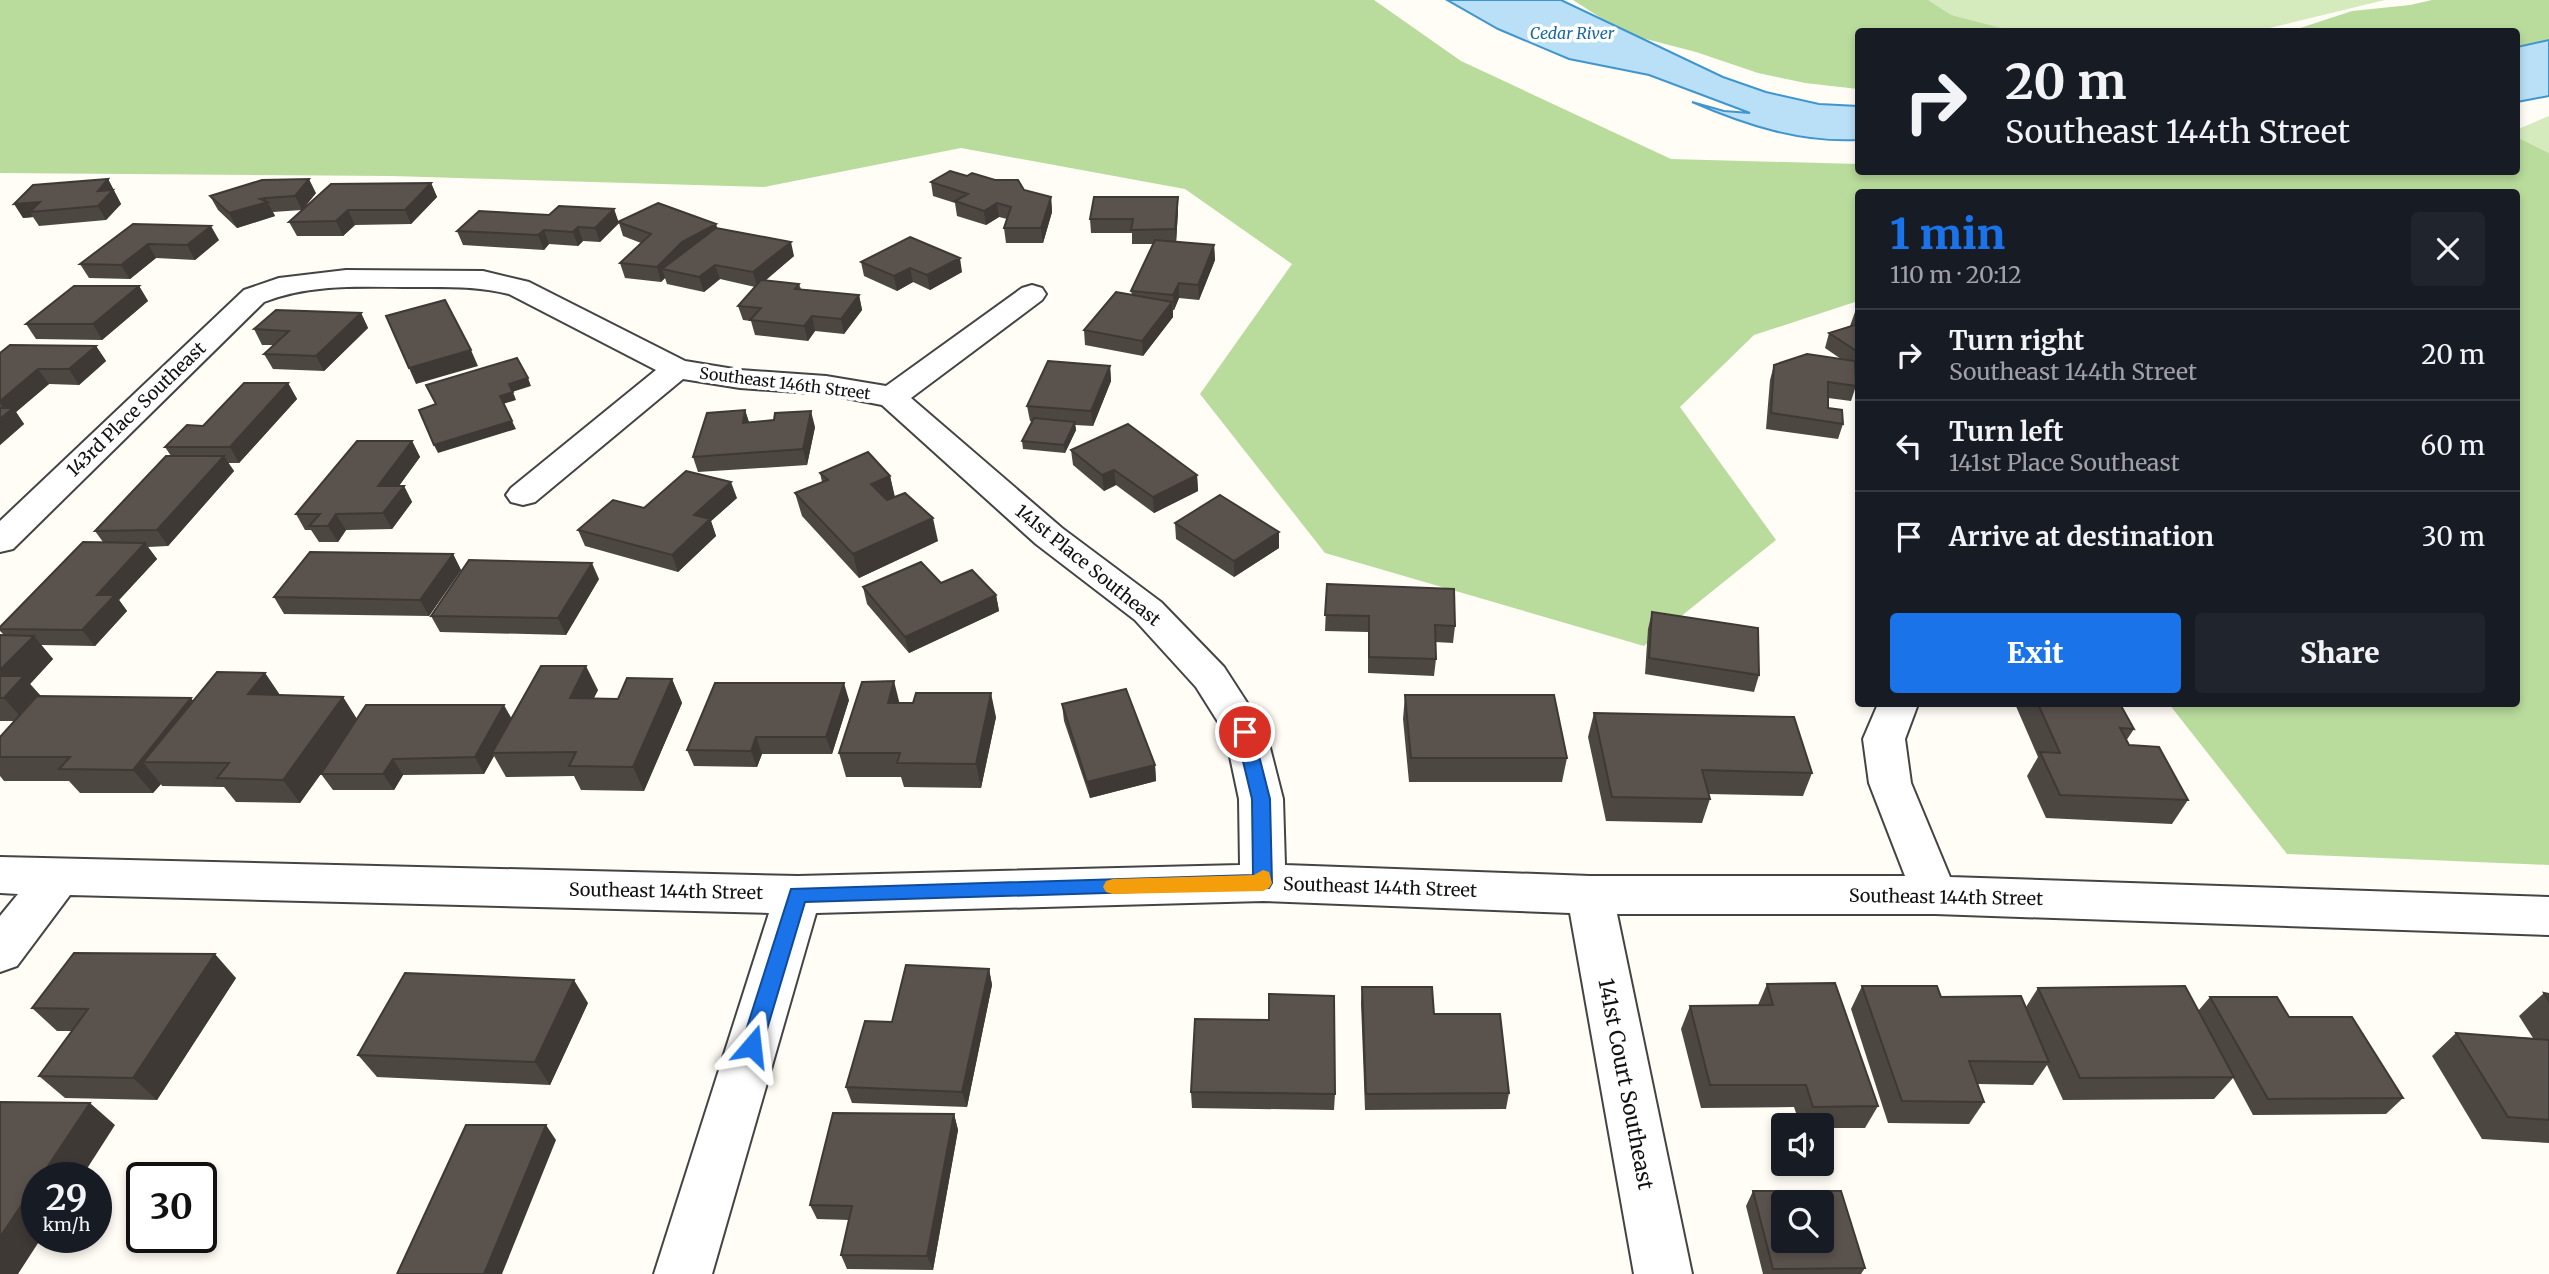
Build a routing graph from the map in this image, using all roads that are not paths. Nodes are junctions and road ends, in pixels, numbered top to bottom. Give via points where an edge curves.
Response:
1 (279, 286) joint
2 (1032, 294) dead end
3 (677, 369) junction
4 (892, 397) junction
5 (523, 495) dead end
6 (0, 541) edge
7 (1897, 707) edge
8 (0, 875) edge
9 (58, 876) junction
10 (1263, 883) junction
11 (798, 895) junction
12 (1590, 895) junction
13 (1935, 895) junction
14 (2549, 916) edge
15 (0, 952) edge
16 (683, 1274) edge
17 (1663, 1274) edge

1 - 3 street, Southeast 146th Street via 346,278 483,279 519,288
1 - 6 street, 143rd Place Southeast via 254,296
2 - 4 street
3 - 4 street, Southeast 146th Street
3 - 5 street
4 - 10 street, 141st Place Southeast via 1049,536 1148,611 1210,677 1245,732 1261,799
7 - 13 street via 1884,739 1891,783
8 - 9 street, Southeast 144th Street
9 - 11 street, Southeast 144th Street
9 - 15 street
10 - 11 street, Southeast 144th Street
10 - 12 street, Southeast 144th Street
11 - 16 street
12 - 13 street, Southeast 144th Street
12 - 17 street, 141st Court Southeast
13 - 14 street, Southeast 144th Street

